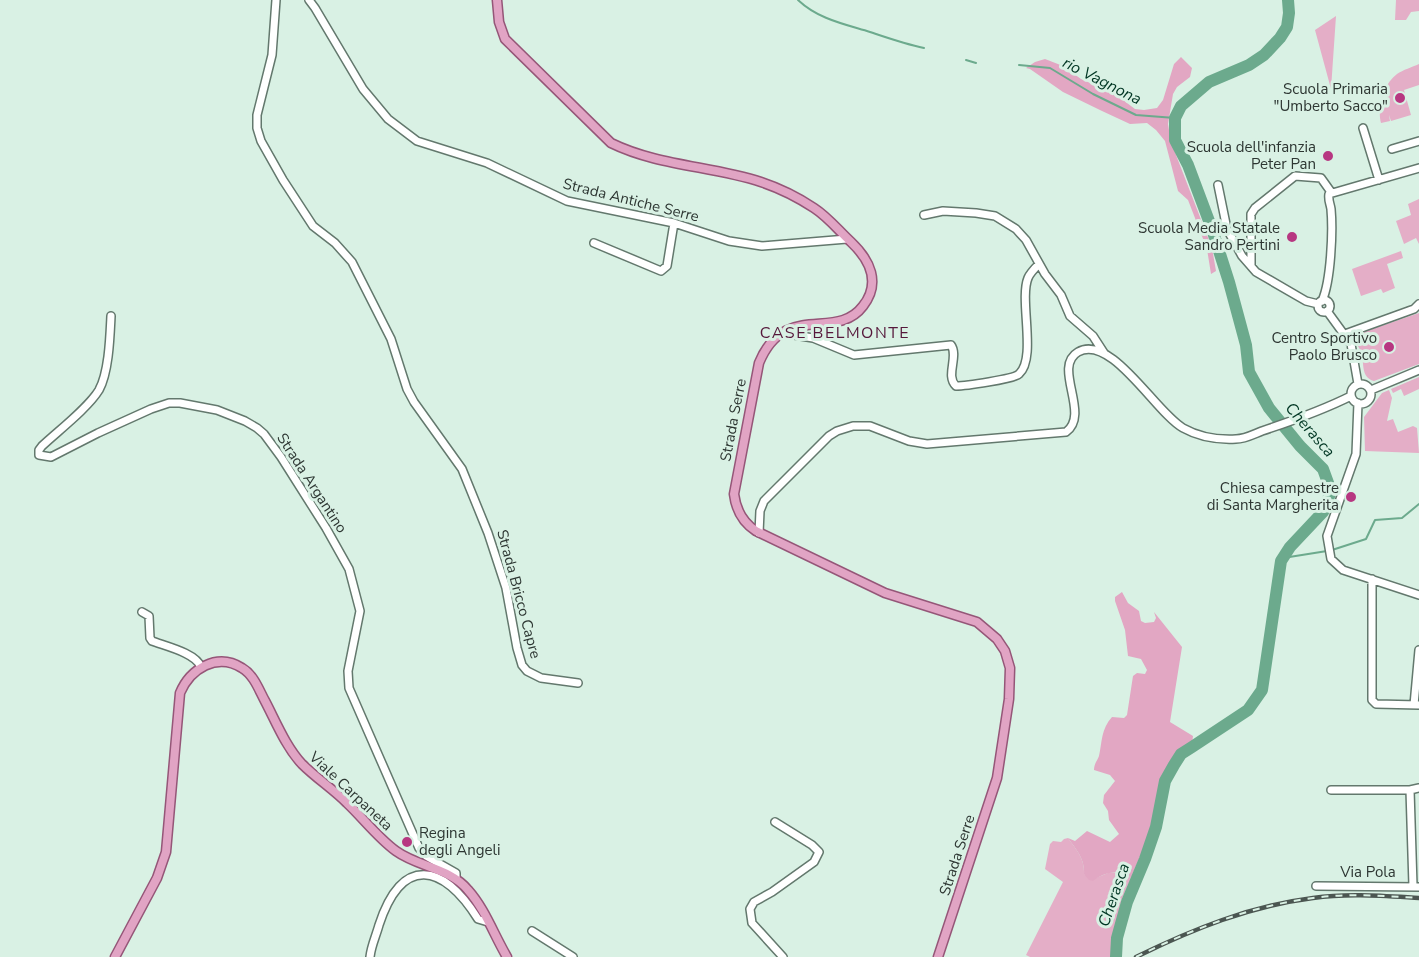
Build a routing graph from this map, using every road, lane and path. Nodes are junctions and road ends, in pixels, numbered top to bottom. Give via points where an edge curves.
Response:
1 (276, 0) edge
2 (309, 0) edge
3 (497, 0) edge
4 (1363, 128) dead end
5 (1419, 141) edge
6 (1392, 149) dead end
7 (1419, 168) edge
8 (1379, 180) junction
9 (1218, 185) dead end
10 (1331, 192) junction
11 (924, 215) dead end
12 (674, 223) junction
13 (848, 239) junction
14 (594, 243) dead end
15 (1039, 264) junction
16 (1251, 266) junction
17 (1320, 302) junction
18 (1419, 304) edge
19 (111, 316) dead end
20 (780, 333) junction
21 (1345, 334) junction
22 (1104, 353) junction
23 (1419, 370) edge
24 (1358, 384) junction
25 (1371, 390) junction
26 (1351, 396) junction
27 (1358, 403) junction
28 (759, 532) junction
29 (1372, 579) junction
30 (1419, 595) edge
31 (142, 612) dead end
32 (1419, 650) edge
33 (201, 667) junction
34 (578, 683) dead end
35 (1417, 705) edge
36 (1419, 788) edge
37 (1331, 790) dead end
38 (1410, 790) junction
39 (1415, 811) edge
40 (776, 822) dead end
41 (456, 879) junction
42 (1316, 886) dead end
43 (1416, 886) edge
44 (488, 922) junction
45 (532, 931) dead end
46 (115, 957) edge
47 (370, 957) edge
48 (507, 957) edge
49 (573, 957) edge
50 (783, 957) edge
51 (938, 957) edge

1 - 34 street, Strada Bricco Capre via 272,55 257,115 261,141 313,226 352,262 391,339 407,389 466,477 506,588 522,665 541,678
2 - 12 street, Strada Antiche Serre via 363,89 388,119 411,137 486,163 567,201
3 - 13 main road via 505,39 611,143 632,153 761,182 816,209
4 - 8 street
5 - 6 street
7 - 8 street
8 - 10 street
9 - 16 street via 1227,229
10 - 16 street via 1321,178 1295,176 1255,208 1251,214
10 - 17 street via 1328,276
11 - 15 street via 943,211 995,216 1016,229
12 - 13 street, Strada Antiche Serre via 729,241 762,246
12 - 14 street via 667,266 661,271
13 - 20 main road via 867,259 872,271 869,297 862,308 839,321 794,327
15 - 20 street via 1028,278 1026,289 1027,342 1023,368 1012,377 954,385 954,348 949,345 854,356 813,338
15 - 22 street via 1061,295 1070,316 1093,336
16 - 17 street via 1306,301
17 - 21 street via 1320,311 1327,311
18 - 21 street
19 - 41 street, Strada Argantino via 100,387 42,446 39,455 51,457 169,403 217,410 264,434 349,569 360,611 348,671 349,688 419,848 456,873
20 - 28 main road, Strada Serre via 765,348 759,363 735,486 740,515
21 - 24 street via 1354,353
22 - 26 street via 1175,423 1213,438 1235,439 1270,429
22 - 28 street via 1089,349 1072,358 1069,371 1075,419 1066,432 936,444 909,441 870,426 837,431 764,501
23 - 25 street
24 - 25 street
24 - 26 street
25 - 27 street via 1369,399
26 - 27 street
27 - 29 street via 1356,454 1329,528 1329,551 1333,563 1343,570
28 - 51 main road, Strada Serre via 885,593 977,622 1005,651 1010,668 1009,699 997,778
29 - 30 street
29 - 35 street via 1372,700 1376,704
31 - 33 street via 150,616 152,641 193,657
32 - 35 street
33 - 41 main road, Viale Carpaneta via 214,662 243,668 301,762 396,851
33 - 46 main road via 187,679 180,693 166,852 157,878
36 - 38 street
37 - 38 street
38 - 39 street
39 - 43 street
40 - 50 street via 819,852 814,862 754,902 750,909 752,923
41 - 44 main road, Viale Carpaneta via 468,890
42 - 43 street, Via Pola
44 - 47 street via 478,919 456,889 435,878 414,875 392,894
44 - 48 main road, Viale Carpaneta
45 - 49 street

